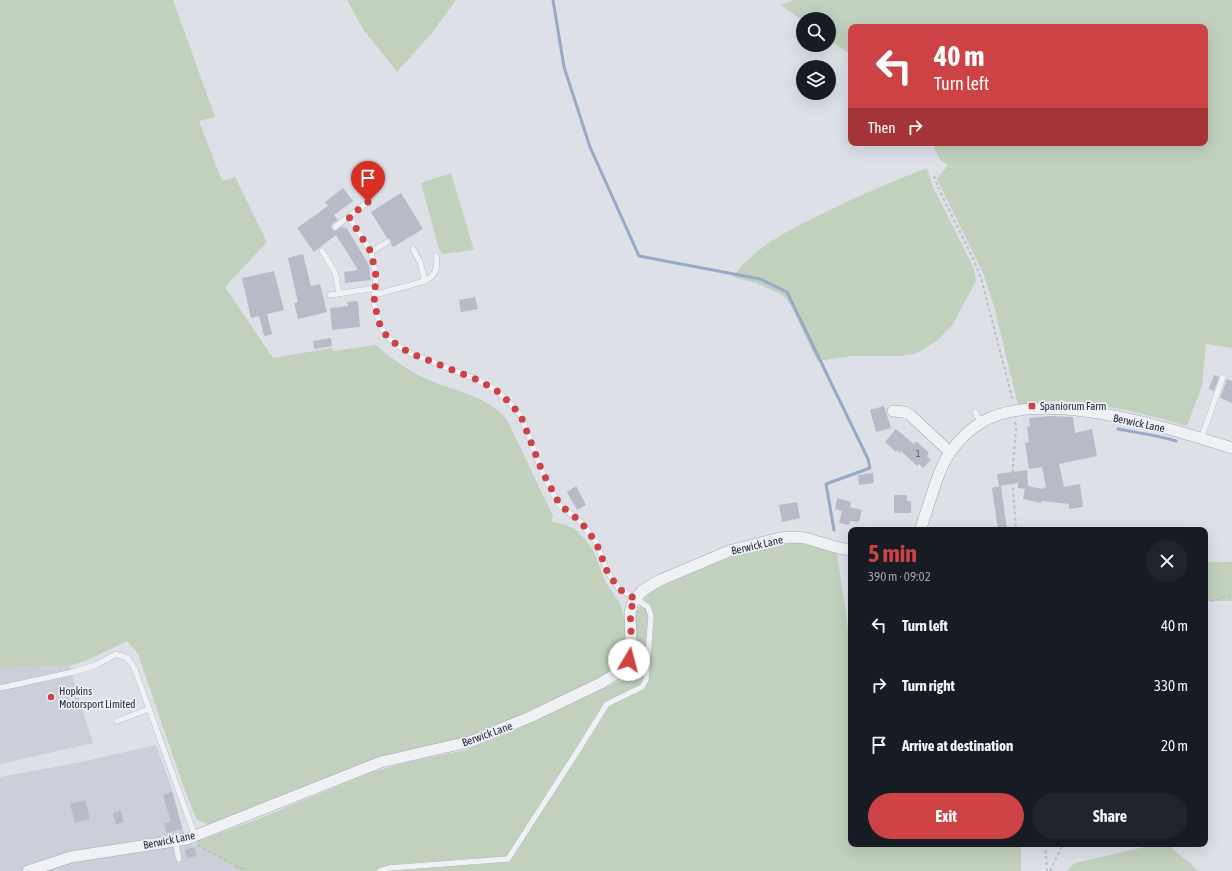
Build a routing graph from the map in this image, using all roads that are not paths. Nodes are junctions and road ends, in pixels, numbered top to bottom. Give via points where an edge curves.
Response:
1 (362, 186) dead end
2 (349, 217) junction
3 (335, 227) dead end
4 (387, 242) dead end
5 (412, 249) dead end
6 (322, 251) dead end
7 (371, 252) junction
8 (436, 256) dead end
9 (425, 281) junction
10 (376, 288) junction
11 (339, 293) junction
12 (330, 295) dead end
13 (374, 295) junction
14 (1223, 377) dead end
15 (893, 411) dead end
16 (975, 412) dead end
17 (981, 423) junction
18 (1201, 439) junction
19 (1232, 448) edge
20 (950, 452) junction
21 (921, 527) edge
22 (848, 550) edge
23 (636, 599) junction
24 (0, 688) edge
25 (149, 709) junction
26 (117, 721) dead end
27 (191, 837) junction
28 (175, 840) junction
29 (179, 859) dead end
30 (28, 871) edge
31 (380, 871) edge

1 - 2 lane via 368,202
2 - 3 lane
2 - 7 lane
4 - 7 lane
5 - 9 lane via 420,262
6 - 11 lane via 334,272
7 - 10 lane
8 - 9 lane via 437,269
9 - 13 lane
10 - 11 lane
10 - 13 lane
11 - 12 lane
13 - 23 lane via 380,325 397,345 410,353 478,380 496,390 511,404 521,416 542,471 560,505 580,521 596,542 607,571 618,588
14 - 18 lane
15 - 20 street via 910,415
16 - 17 lane
17 - 18 street, Berwick Lane via 1014,411 1067,409 1161,427
17 - 20 street, Berwick Lane via 964,436
18 - 19 street, Berwick Lane
20 - 21 street, Berwick Lane
22 - 23 street, Berwick Lane via 805,538 780,538 714,557 658,581 642,591
23 - 27 street, Berwick Lane via 630,612 629,660 624,669 601,683 472,741 381,762
23 - 31 lane via 648,607 652,616 646,680 642,687 606,704 508,859 389,868
24 - 25 lane via 73,672 96,665 116,654 127,658 134,667
25 - 26 lane
25 - 27 lane
27 - 28 street, Berwick Lane
28 - 29 lane
28 - 30 street, Berwick Lane via 71,857

